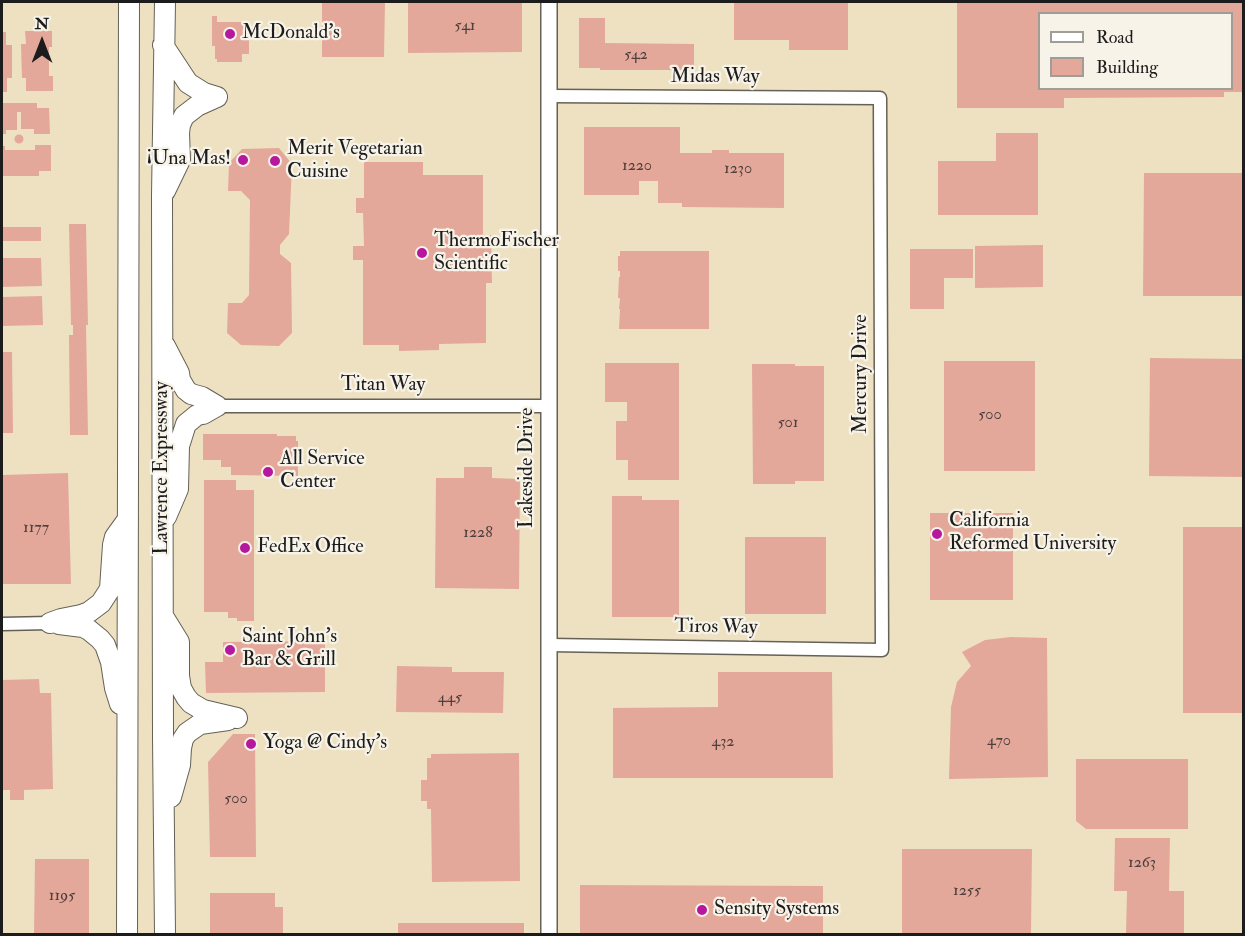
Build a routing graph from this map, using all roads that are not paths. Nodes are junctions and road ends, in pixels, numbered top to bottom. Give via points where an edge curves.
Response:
1 (129, 2) edge
2 (165, 2) edge
3 (549, 2) edge
4 (163, 45) junction
5 (549, 96) junction
6 (880, 98) joint
7 (162, 196) junction
8 (163, 343) junction
9 (217, 406) junction
10 (549, 406) junction
11 (128, 518) junction
12 (163, 525) junction
13 (163, 616) junction
14 (50, 623) junction
15 (2, 624) edge
16 (549, 645) junction
17 (882, 650) joint
18 (127, 711) junction
19 (165, 818) junction
20 (127, 934) edge
21 (165, 934) edge
22 (549, 934) edge

1 - 11 highway, Lawrence Expressway
2 - 4 highway, Lawrence Expressway
3 - 5 street, Lakeside Drive
4 - 7 highway, Lawrence Expressway
4 - 7 highway via 188,83 217,97 184,116 179,133 180,160
5 - 6 street, Midas Way
5 - 10 street, Lakeside Drive
6 - 17 street, Mercury Drive
7 - 8 highway, Lawrence Expressway
8 - 9 highway via 186,390
8 - 12 highway, Lawrence Expressway
9 - 10 street, Titan Way
9 - 12 highway via 186,424 179,446 178,489
10 - 16 street, Lakeside Drive
11 - 14 highway via 113,545 110,589 102,603 89,612
11 - 18 highway, Lawrence Expressway
12 - 13 highway, Lawrence Expressway
13 - 19 highway, Lawrence Expressway
13 - 19 highway via 179,642 179,676 186,697 203,710 237,718 206,722 187,733
14 - 15 street
14 - 18 highway via 83,627 100,639 111,662 118,701
16 - 17 street, Tiros Way
16 - 22 street, Lakeside Drive
18 - 20 highway, Lawrence Expressway
19 - 21 highway, Lawrence Expressway

